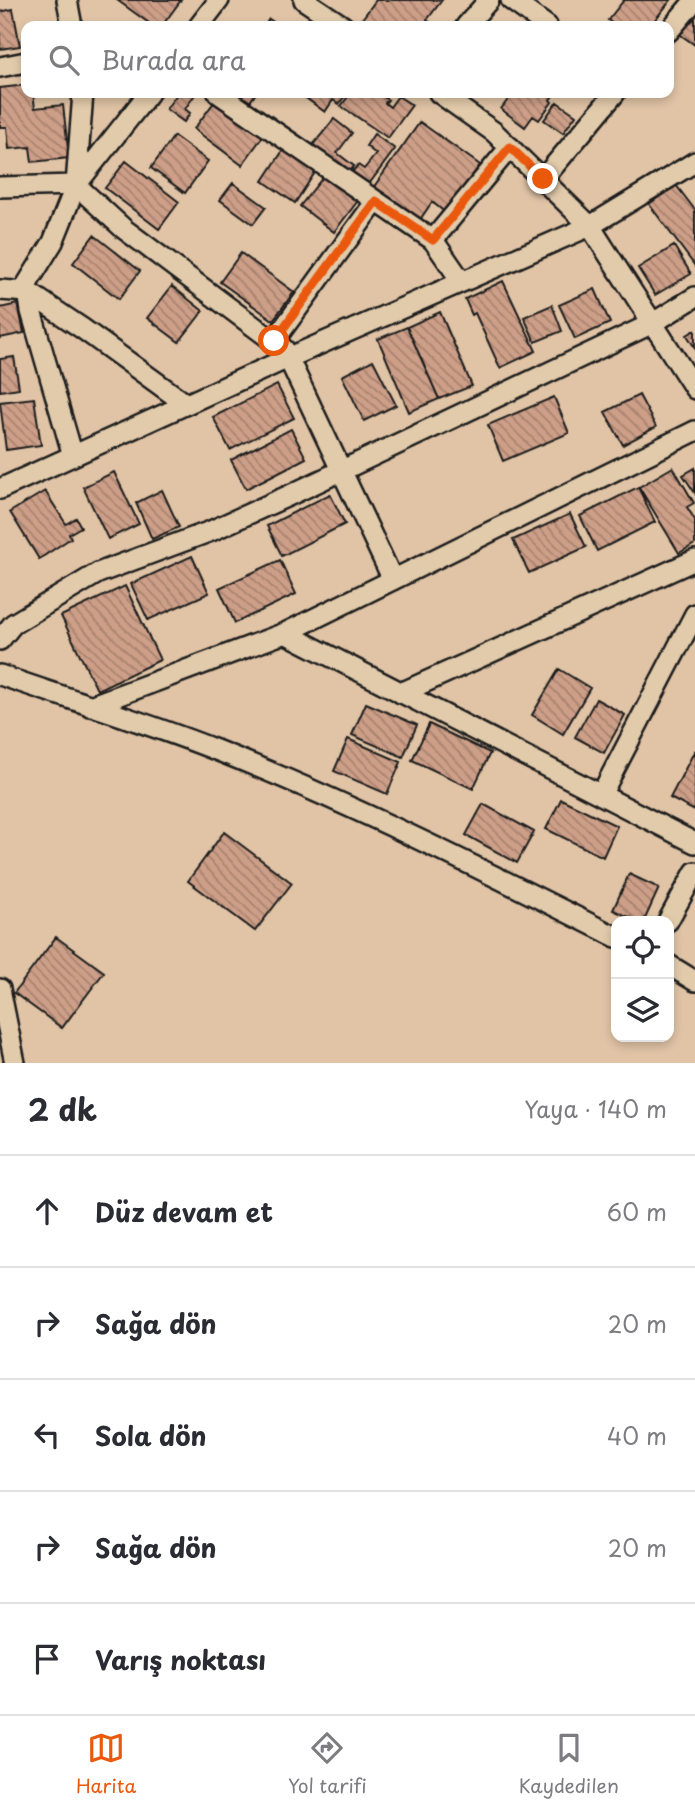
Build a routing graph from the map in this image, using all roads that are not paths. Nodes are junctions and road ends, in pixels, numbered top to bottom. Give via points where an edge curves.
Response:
1 (67, 0) edge
2 (219, 0) edge
3 (304, 0) edge
4 (489, 0) edge
5 (511, 0) edge
6 (695, 0) edge
7 (71, 21) edge
8 (203, 21) edge
9 (336, 21) edge
10 (470, 21) edge
11 (540, 21) edge
12 (674, 25) edge
13 (21, 63) edge
14 (0, 67) edge
15 (83, 98) edge
16 (145, 98) edge
17 (225, 98) edge
18 (446, 98) edge
19 (611, 98) edge
20 (510, 147) junction
21 (695, 162) edge
22 (543, 179) junction
23 (76, 185) junction
24 (0, 187) edge
25 (376, 201) junction
26 (590, 226) junction
27 (433, 240) junction
28 (462, 282) junction
29 (0, 290) edge
30 (28, 292) junction
31 (695, 298) edge
32 (653, 323) junction
33 (274, 341) junction
34 (288, 358) junction
35 (695, 388) edge
36 (186, 404) junction
37 (695, 431) edge
38 (72, 456) junction
39 (342, 470) junction
40 (0, 489) edge
41 (695, 560) edge
42 (393, 580) junction
43 (695, 614) edge
44 (7, 624) edge
45 (285, 634) junction
46 (0, 640) edge
47 (0, 675) edge
48 (401, 693) junction
49 (90, 706) junction
50 (601, 795) junction
51 (695, 843) edge
52 (695, 872) edge
53 (671, 916) edge
54 (611, 934) edge
55 (674, 968) edge
56 (695, 981) edge
57 (0, 989) edge
58 (15, 1063) edge

1 - 7 street
2 - 8 street
3 - 9 street
4 - 10 street
5 - 11 street
6 - 12 street
13 - 14 street
15 - 23 street
16 - 23 street
17 - 25 street
18 - 20 street
19 - 22 street
20 - 22 street
20 - 27 street
21 - 26 street
22 - 26 street
23 - 24 street
23 - 30 street via 52,242 27,284
23 - 33 street via 124,229
25 - 27 street
25 - 33 street
26 - 28 street
26 - 32 street
27 - 28 street
28 - 34 street
29 - 30 street
30 - 36 street
30 - 38 street
31 - 32 street
32 - 35 street
32 - 39 street
33 - 34 street
34 - 36 street
34 - 39 street
36 - 38 street
37 - 42 street
38 - 40 street
39 - 42 street
39 - 44 street via 211,531 98,573
41 - 48 street
42 - 45 street
43 - 50 street
44 - 46 street
45 - 48 street
45 - 49 street
47 - 49 street
48 - 50 street
49 - 54 street via 216,750 387,825
50 - 51 street
52 - 53 street
55 - 56 street
57 - 58 street

